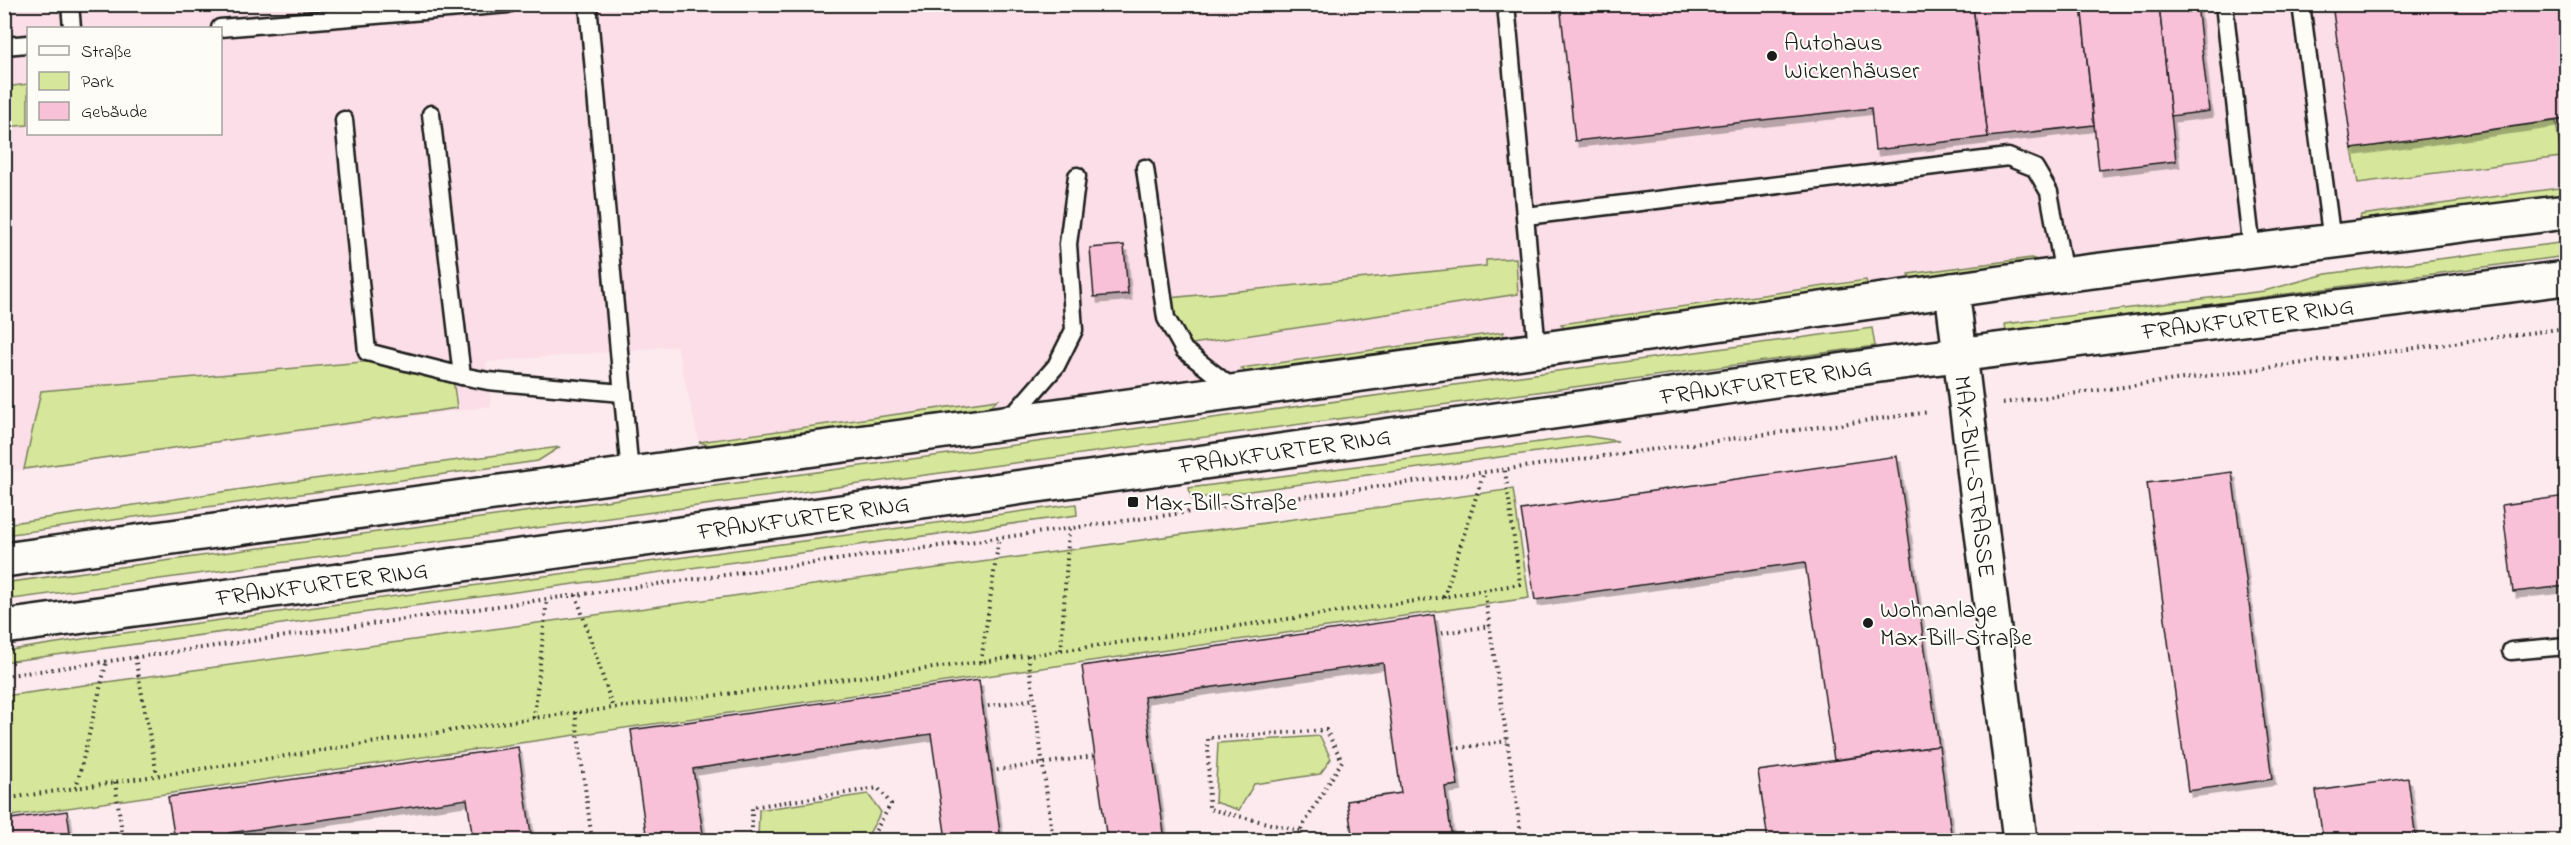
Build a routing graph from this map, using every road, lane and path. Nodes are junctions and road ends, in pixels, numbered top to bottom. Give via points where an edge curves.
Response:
1 (70, 4) edge
2 (508, 4) edge
3 (588, 4) edge
4 (1506, 4) edge
5 (2224, 4) edge
6 (2301, 4) edge
7 (72, 27) edge
8 (222, 28) edge
9 (27, 44) edge
10 (4, 46) edge
11 (431, 114) dead end
12 (344, 120) dead end
13 (1145, 168) dead end
14 (1077, 176) dead end
15 (2566, 212) edge
16 (1526, 216) junction
17 (2332, 242) junction
18 (2252, 251) junction
19 (2064, 275) junction
20 (2566, 278) edge
21 (1952, 290) junction
22 (2566, 328) edge
23 (1537, 350) junction
24 (1960, 355) junction
25 (462, 376) junction
26 (1236, 391) junction
27 (622, 393) junction
28 (1966, 408) junction
29 (1007, 423) junction
30 (1505, 470) junction
31 (1484, 472) junction
32 (630, 474) junction
33 (1069, 530) junction
34 (999, 538) junction
35 (4, 560) edge
36 (1484, 589) junction
37 (576, 595) junction
38 (1444, 597) junction
39 (547, 599) junction
40 (1490, 626) junction
41 (4, 627) edge
42 (1436, 634) dead end
43 (2566, 646) edge
44 (1061, 650) junction
45 (2511, 651) dead end
46 (1028, 655) junction
47 (135, 657) junction
48 (107, 660) junction
49 (981, 662) junction
50 (4, 676) edge
51 (1035, 699) junction
52 (982, 707) dead end
53 (613, 708) junction
54 (575, 712) junction
55 (534, 717) junction
56 (1507, 741) junction
57 (1453, 749) dead end
58 (1095, 756) dead end
59 (1043, 764) junction
60 (992, 771) dead end
61 (157, 775) junction
62 (115, 782) junction
63 (76, 788) junction
64 (4, 799) edge
65 (1300, 831) junction
66 (123, 839) edge
67 (95, 840) edge
68 (592, 840) edge
69 (752, 840) edge
70 (870, 840) edge
71 (1053, 840) edge
72 (1302, 840) edge
73 (1522, 840) edge
74 (2020, 840) edge

1 - 7 lane
2 - 8 lane
3 - 27 lane
4 - 16 lane
5 - 18 lane
6 - 17 lane
9 - 10 lane
11 - 25 lane
12 - 25 lane via 367,352
13 - 26 lane via 1166,318 1184,350
14 - 29 lane via 1068,244 1074,330 1056,366
15 - 17 main road
16 - 19 lane via 2008,158 2036,168 2049,192
16 - 23 lane
17 - 18 main road
18 - 19 main road
19 - 21 main road
20 - 24 main road, FRANKFURTER RING
21 - 23 main road
21 - 24 main road, MAX-BILL-STRASSE
22 - 28 path, FRANKFURTER RING
23 - 26 main road
24 - 28 main road, MAX-BILL-STRASSE
24 - 41 main road, FRANKFURTER RING
25 - 27 lane
26 - 29 main road
27 - 32 lane
28 - 30 path, FRANKFURTER RING
28 - 74 main road, MAX-BILL-STRASSE
29 - 32 main road
30 - 31 path, FRANKFURTER RING
30 - 36 path via 1520,584
31 - 33 path, FRANKFURTER RING
31 - 38 path
32 - 35 main road
33 - 34 path, FRANKFURTER RING
33 - 44 path
34 - 37 path, FRANKFURTER RING
34 - 49 path
36 - 38 path
36 - 40 path
37 - 39 path, FRANKFURTER RING
37 - 53 path
38 - 44 path
39 - 47 path, FRANKFURTER RING
39 - 55 path
40 - 42 path
40 - 56 path
43 - 45 lane
44 - 46 path
46 - 49 path
46 - 51 path
47 - 48 path, FRANKFURTER RING
47 - 61 path
48 - 50 path, FRANKFURTER RING
48 - 63 path
49 - 53 path
51 - 52 path
51 - 59 path
53 - 54 path
54 - 55 path
54 - 68 path
55 - 61 path
56 - 57 path
56 - 73 path
58 - 59 path
59 - 60 path
59 - 71 path
61 - 62 path
62 - 63 path
62 - 66 path
63 - 64 path
65 - 65 path via 1342,761 1326,730 1208,738 1209,809
65 - 72 path
66 - 67 path
69 - 70 path via 752,807 878,788 891,804

